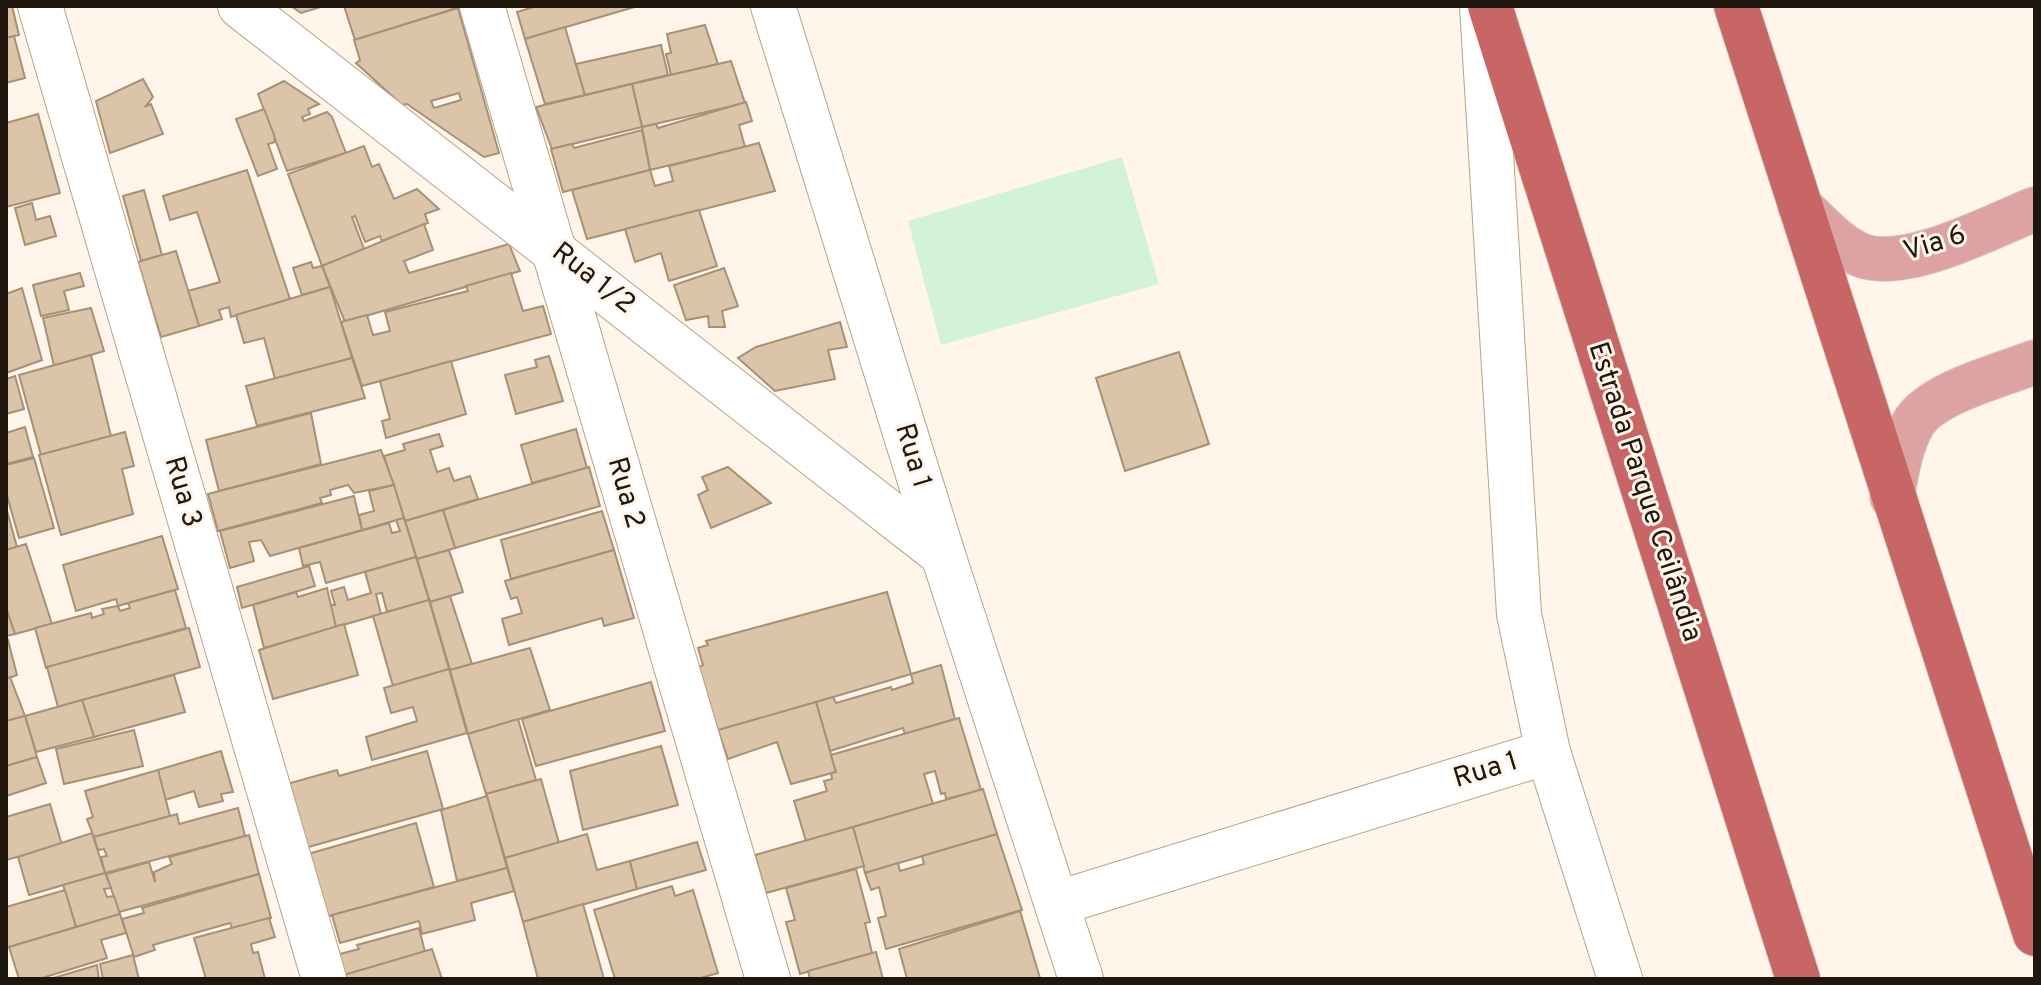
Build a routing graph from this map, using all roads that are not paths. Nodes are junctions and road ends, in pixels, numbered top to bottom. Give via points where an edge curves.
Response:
1 (40, 6) edge
2 (240, 6) edge
3 (482, 6) edge
4 (773, 6) edge
5 (1482, 6) edge
6 (1490, 6) edge
7 (1736, 6) edge
8 (1800, 206) junction
9 (2035, 209) edge
10 (553, 247) junction
11 (2035, 362) edge
12 (1892, 497) junction
13 (943, 555) junction
14 (1548, 752) junction
15 (1058, 903) junction
16 (2035, 934) edge
17 (324, 979) edge
18 (768, 979) edge
19 (1081, 979) edge
20 (1620, 979) edge
21 (1798, 979) edge

1 - 17 street, Rua 3
2 - 10 street, Rua 1/2
3 - 10 street, Rua 2
4 - 13 street, Rua 1
5 - 14 street via 1519,614
6 - 21 highway, Estrada Parque Ceilândia
7 - 8 highway
8 - 9 main road, Via 6 via 1863,256 1887,258 1912,257
8 - 12 highway
10 - 13 street, Rua 1/2
10 - 18 street, Rua 2
11 - 12 main road via 1929,406 1914,422
12 - 16 highway
13 - 15 street, Rua 1
14 - 15 street, Rua 1
14 - 20 street
15 - 19 street, Rua 1

